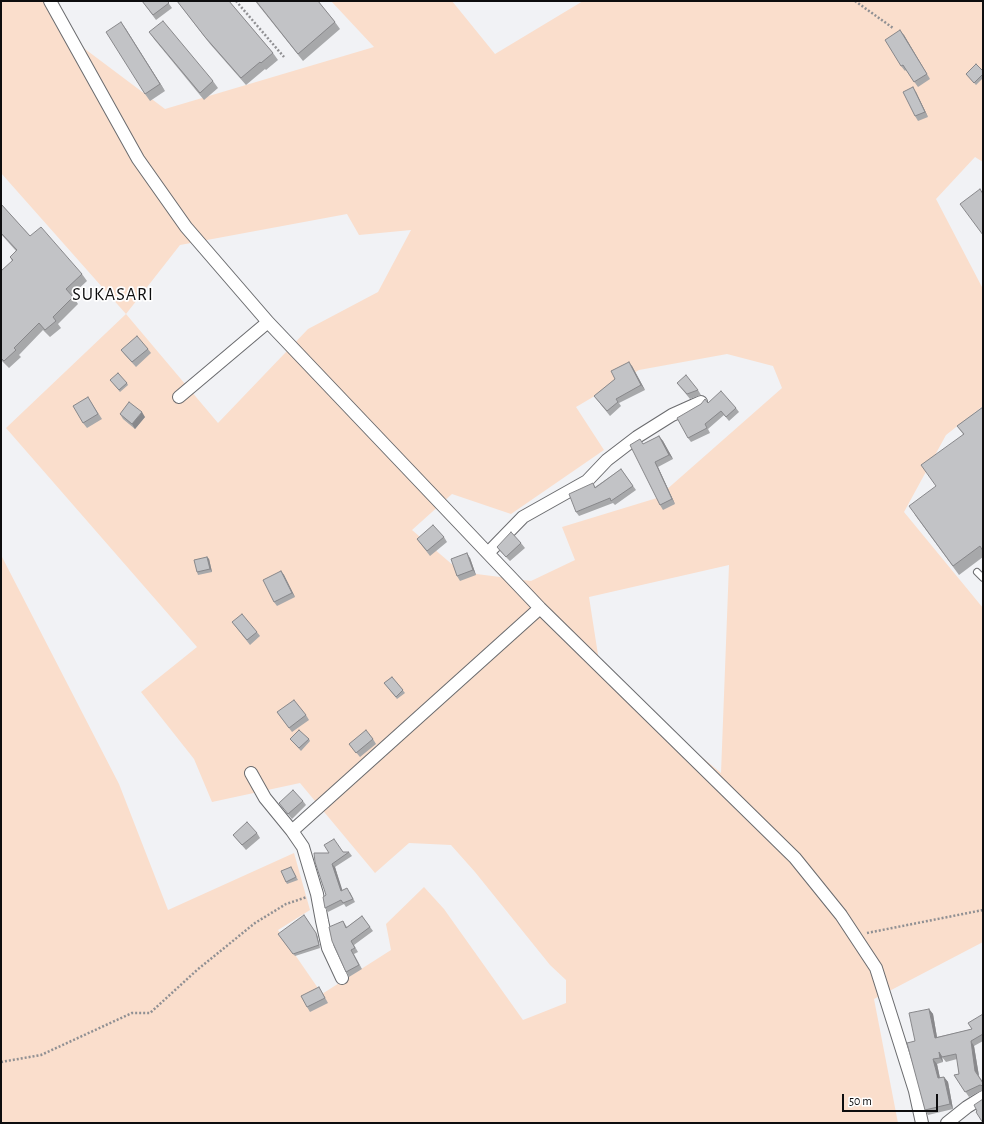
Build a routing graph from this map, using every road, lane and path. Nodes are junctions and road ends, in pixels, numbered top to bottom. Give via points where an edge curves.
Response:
1 (50, 1) edge
2 (236, 1) edge
3 (855, 1) edge
4 (893, 28) dead end
5 (284, 57) dead end
6 (268, 322) junction
7 (179, 397) dead end
8 (702, 402) edge
9 (488, 553) junction
10 (977, 572) dead end
11 (983, 578) edge
12 (540, 608) junction
13 (251, 773) dead end
14 (292, 831) junction
15 (317, 894) junction
16 (983, 910) edge
17 (855, 936) junction
18 (342, 978) dead end
19 (1, 1062) edge
20 (983, 1097) edge
21 (922, 1123) edge
22 (947, 1123) edge

1 - 6 street via 138,159 186,227
2 - 5 path
3 - 4 path
6 - 7 street
6 - 9 street
8 - 9 street via 672,415 637,437 607,460 587,481 523,517
9 - 12 street
10 - 11 lane
12 - 14 street
12 - 17 street via 795,858 842,914
13 - 14 street via 265,798
14 - 15 street via 303,848
15 - 18 street via 328,948
15 - 19 path via 286,904 255,923 197,970 150,1013 132,1013 41,1055
16 - 17 path
17 - 21 street via 876,968 915,1091
20 - 22 street

